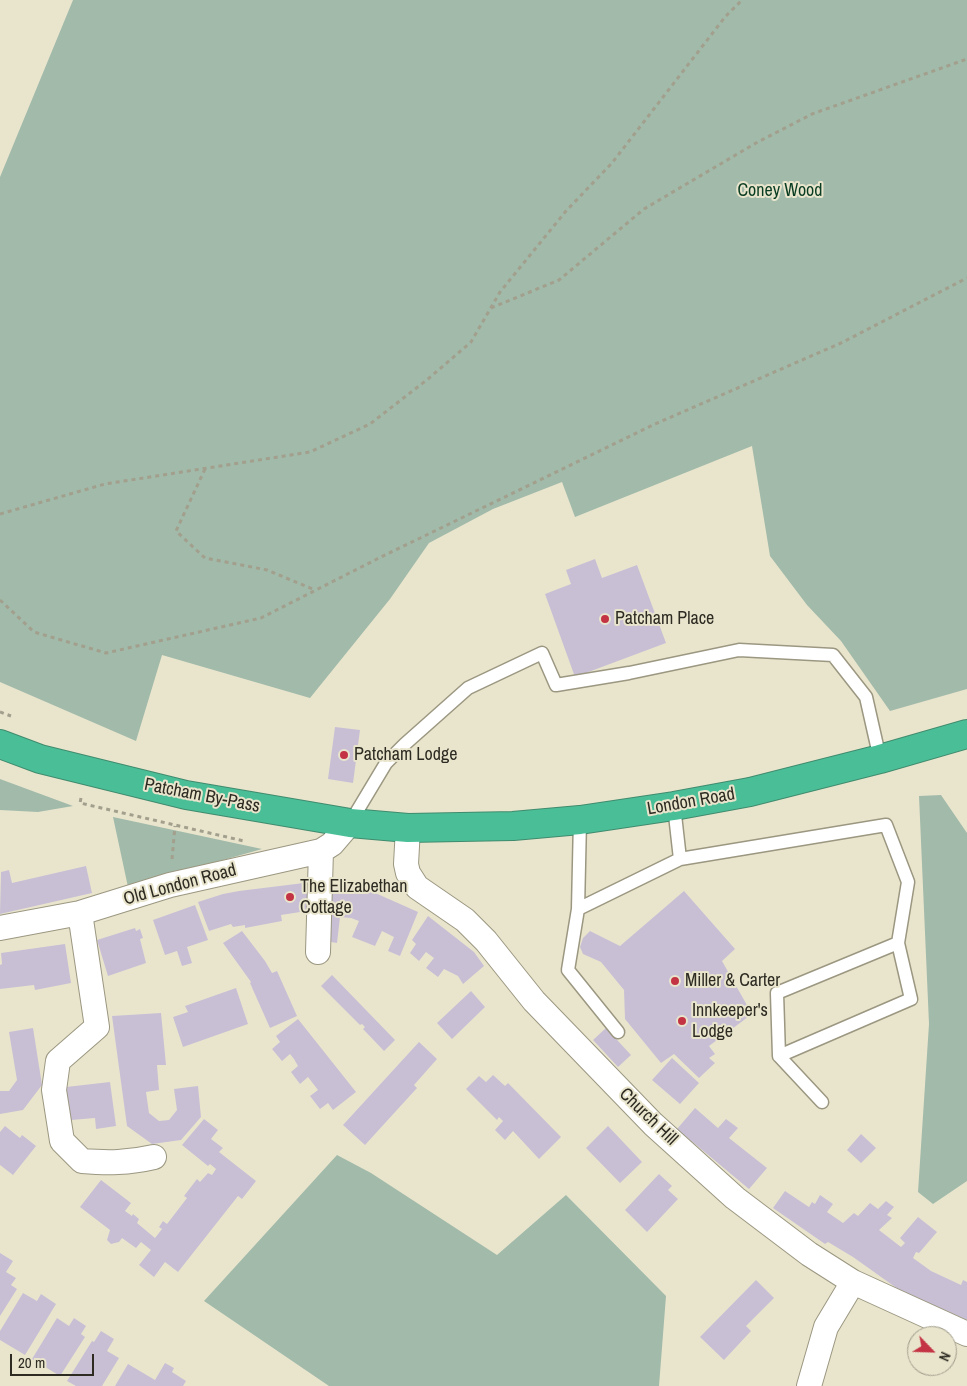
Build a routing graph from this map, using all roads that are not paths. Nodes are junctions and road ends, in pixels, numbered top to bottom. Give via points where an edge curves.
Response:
1 (967, 734) edge
2 (0, 744) edge
3 (880, 759) junction
4 (674, 806) junction
5 (580, 820) junction
6 (350, 823) junction
7 (408, 828) junction
8 (321, 851) junction
9 (680, 859) junction
10 (578, 909) junction
11 (80, 913) junction
12 (0, 928) edge
13 (898, 943) junction
14 (318, 952) dead end
15 (618, 1032) dead end
16 (779, 1056) junction
17 (822, 1102) dead end
18 (154, 1157) dead end
19 (853, 1282) junction
20 (967, 1334) edge
21 (809, 1386) edge

1 - 3 highway, London Road
2 - 6 highway, Patcham By-Pass via 40,759 178,793
3 - 4 highway, London Road via 750,792
3 - 6 lane via 866,697 833,655 739,650 556,685 542,653 468,688 386,763
4 - 5 highway, London Road
4 - 9 lane
5 - 7 highway, London Road via 513,826
5 - 10 lane
6 - 7 highway, Patcham By-Pass
6 - 8 street, Old London Road via 332,844
7 - 19 street, Church Hill via 406,864 417,887 465,920 486,941 534,1001 653,1124 735,1198 809,1254
8 - 11 street, Old London Road via 170,885
8 - 14 street
9 - 10 lane
9 - 13 lane via 886,825 908,882
10 - 15 lane via 568,970
11 - 12 street, Old London Road
11 - 18 street via 98,1027 58,1061 54,1090 62,1141 82,1161 130,1162
13 - 16 lane via 777,994
13 - 16 lane via 911,999
16 - 17 lane
19 - 20 street, Church Hill
19 - 21 street via 826,1327

